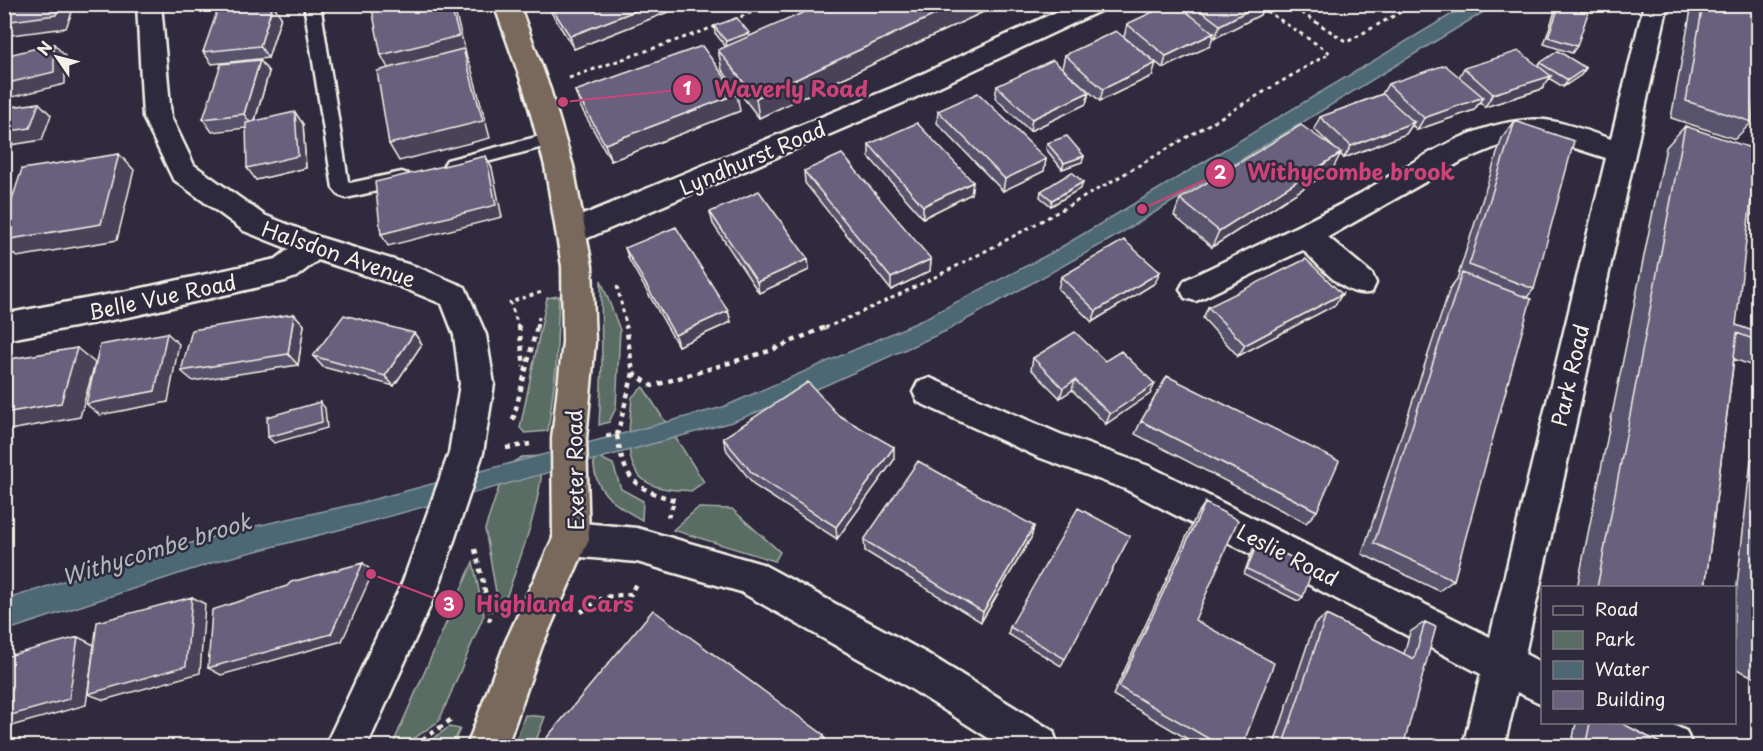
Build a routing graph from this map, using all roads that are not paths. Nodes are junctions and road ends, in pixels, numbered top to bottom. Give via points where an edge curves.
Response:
1 (149, 4) edge
2 (312, 4) edge
3 (506, 4) edge
4 (1095, 4) edge
5 (1656, 4) edge
6 (552, 139) junction
7 (1620, 152) junction
8 (572, 232) junction
9 (1305, 235) junction
10 (313, 247) junction
11 (1361, 283) dead end
12 (1196, 289) dead end
13 (4, 327) edge
14 (930, 392) dead end
15 (571, 539) junction
16 (1504, 665) junction
17 (1541, 684) edge
18 (1624, 724) edge
19 (346, 747) edge
20 (486, 747) edge
21 (1038, 747) edge
22 (1484, 747) edge
23 (1671, 747) edge

1 - 10 street, Halsdon Avenue via 157,117 183,172 254,224
2 - 6 lane via 339,183 346,191
3 - 6 highway, Exeter Road
4 - 8 street, Lyndhurst Road via 903,93
5 - 7 street, Park Road
6 - 8 highway, Exeter Road
7 - 9 street via 1554,133 1509,131 1433,164
7 - 16 street, Park Road
8 - 15 highway, Exeter Road via 579,342 569,439
9 - 11 street
9 - 12 street
10 - 13 street, Belle Vue Road via 285,269
10 - 19 street, Halsdon Avenue via 406,276 454,296 470,335 477,384 465,453 420,586
14 - 16 street, Leslie Road via 1050,446 1137,477
15 - 20 highway via 524,643
15 - 21 street, Exeter Road via 637,545 749,577 914,668
16 - 17 street, Leslie Road
16 - 22 street, Park Road
18 - 23 street

